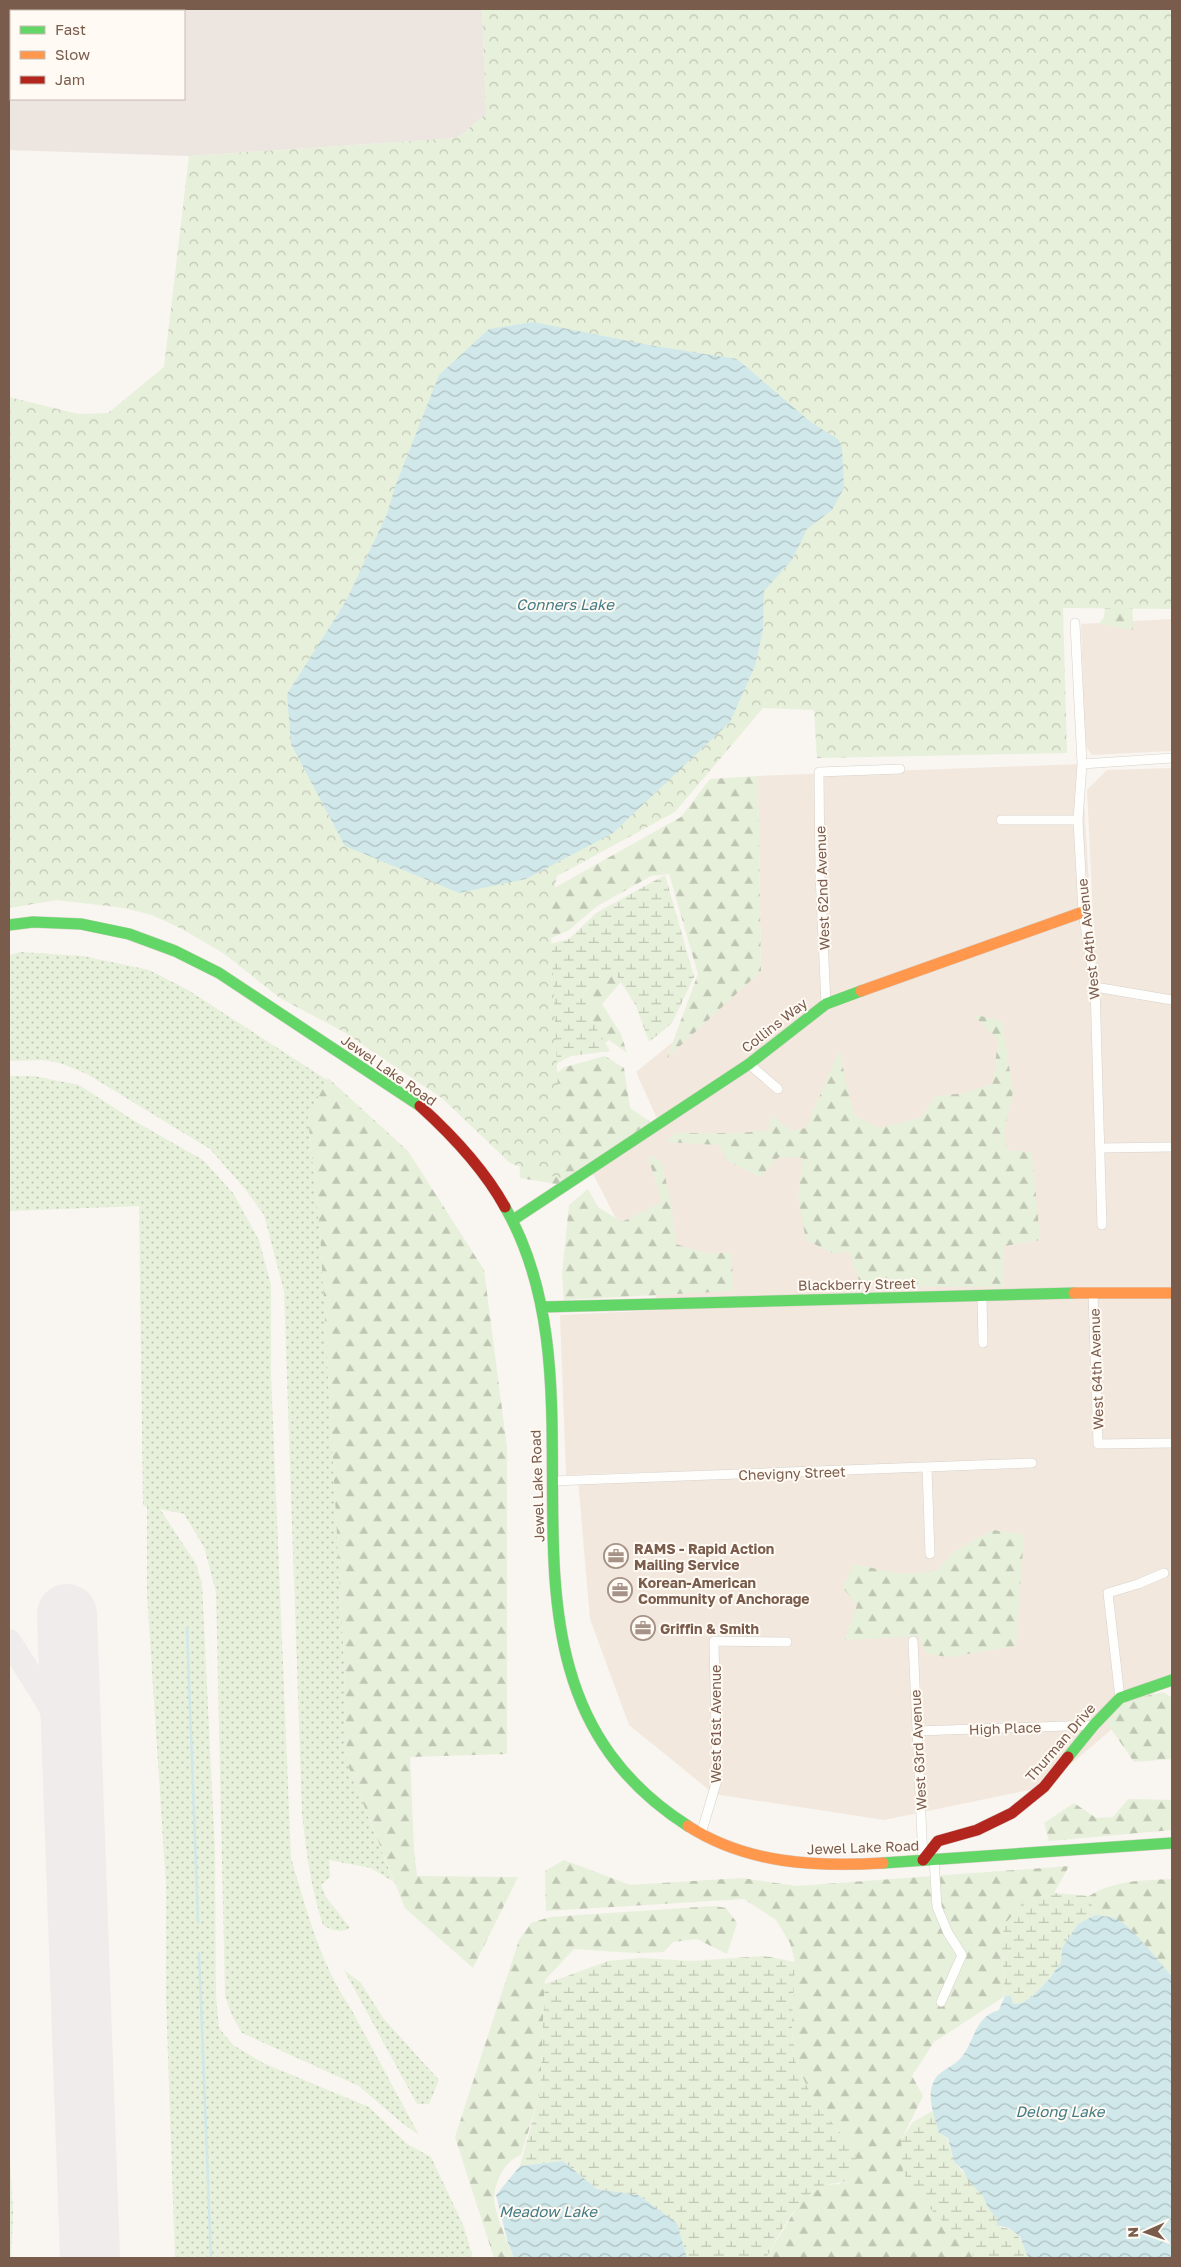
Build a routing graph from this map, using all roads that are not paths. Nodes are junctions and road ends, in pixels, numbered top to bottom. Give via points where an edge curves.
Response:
1 (1075, 623) dead end
2 (1172, 758) edge
3 (1082, 764) junction
4 (900, 769) dead end
5 (1001, 820) dead end
6 (1078, 820) junction
7 (1083, 912) junction
8 (9, 925) edge
9 (1095, 987) junction
10 (1172, 1000) edge
11 (826, 1004) junction
12 (749, 1064) junction
13 (778, 1089) dead end
14 (1172, 1147) edge
15 (1100, 1148) junction
16 (513, 1220) junction
17 (1102, 1224) dead end
18 (1094, 1293) junction
19 (1172, 1294) edge
20 (982, 1296) junction
21 (542, 1307) junction
22 (983, 1342) dead end
23 (1172, 1443) edge
24 (1032, 1463) dead end
25 (927, 1468) junction
26 (552, 1481) junction
27 (930, 1554) dead end
28 (1164, 1573) dead end
29 (913, 1641) dead end
30 (787, 1642) dead end
31 (1170, 1683) edge
32 (1120, 1698) junction
33 (1094, 1725) junction
34 (917, 1731) junction
35 (701, 1834) junction
36 (1172, 1844) edge
37 (929, 1860) junction
38 (941, 2002) dead end

1 - 3 street, West 64th Avenue
2 - 3 street
3 - 6 street, West 64th Avenue
4 - 11 street, West 62nd Avenue via 819,772
5 - 6 street
6 - 7 street, West 64th Avenue
7 - 9 street, West 64th Avenue
7 - 11 main road, Collins Way
8 - 16 main road, Jewel Lake Road via 56,922 97,926 125,932 200,962 424,1110 492,1185
9 - 10 street
9 - 15 street, West 64th Avenue
11 - 12 main road, Collins Way
12 - 13 street
12 - 16 main road, Collins Way
14 - 15 street
15 - 17 street, West 64th Avenue
16 - 21 main road, Jewel Lake Road
18 - 19 main road, Blackberry Street
18 - 20 main road, Blackberry Street
18 - 23 street, West 64th Avenue via 1098,1444
20 - 21 main road, Blackberry Street
20 - 22 street
21 - 26 main road, Jewel Lake Road
24 - 25 street, Chevigny Street
25 - 26 street, Chevigny Street
25 - 27 street
26 - 35 main road, Jewel Lake Road via 558,1621 565,1661 581,1706 602,1744 632,1783 665,1811
28 - 32 street via 1108,1593
29 - 34 street, West 63rd Avenue
30 - 35 street, West 61st Avenue via 714,1641 717,1780
31 - 32 main road, Thurman Drive
32 - 33 main road, Thurman Drive
33 - 34 street, High Place
33 - 37 main road, Thurman Drive via 1044,1787 1012,1813 977,1830 938,1840
34 - 37 street, West 63rd Avenue
35 - 37 main road, Jewel Lake Road via 749,1853 799,1864
36 - 37 main road, Jewel Lake Road
37 - 38 street, West 63rd Avenue via 937,1907 962,1955

